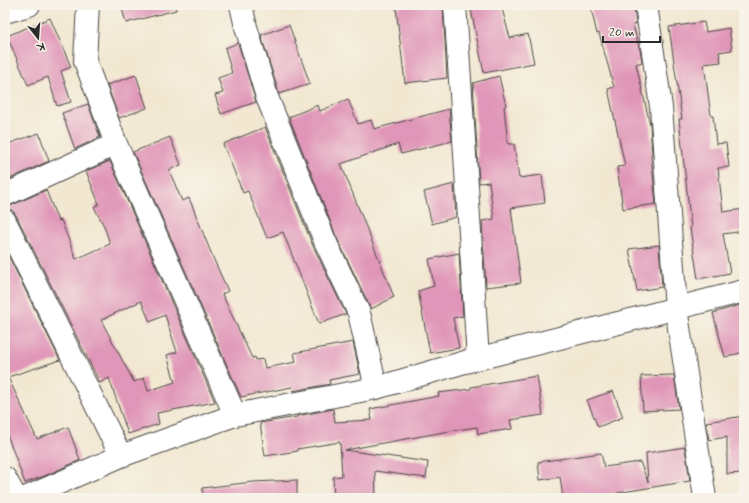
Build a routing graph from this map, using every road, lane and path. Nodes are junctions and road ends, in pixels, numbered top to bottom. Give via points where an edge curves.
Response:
1 (29, 5) edge
2 (88, 5) edge
3 (240, 5) edge
4 (455, 5) edge
5 (646, 5) edge
6 (5, 12) edge
7 (116, 144) junction
8 (5, 195) edge
9 (5, 222) edge
10 (744, 291) edge
11 (676, 308) junction
12 (478, 359) junction
13 (376, 388) junction
14 (235, 415) junction
15 (122, 456) junction
16 (5, 478) edge
17 (16, 498) edge
18 (25, 498) edge
19 (705, 498) edge

1 - 6 street
2 - 7 street via 85,61
3 - 13 street via 267,97 325,242 359,313
4 - 12 street
5 - 11 street via 661,107
7 - 8 street
7 - 14 street
9 - 15 street
10 - 11 street
11 - 12 street
11 - 19 street
12 - 13 street
13 - 14 street
14 - 15 street
15 - 18 street
16 - 17 street

